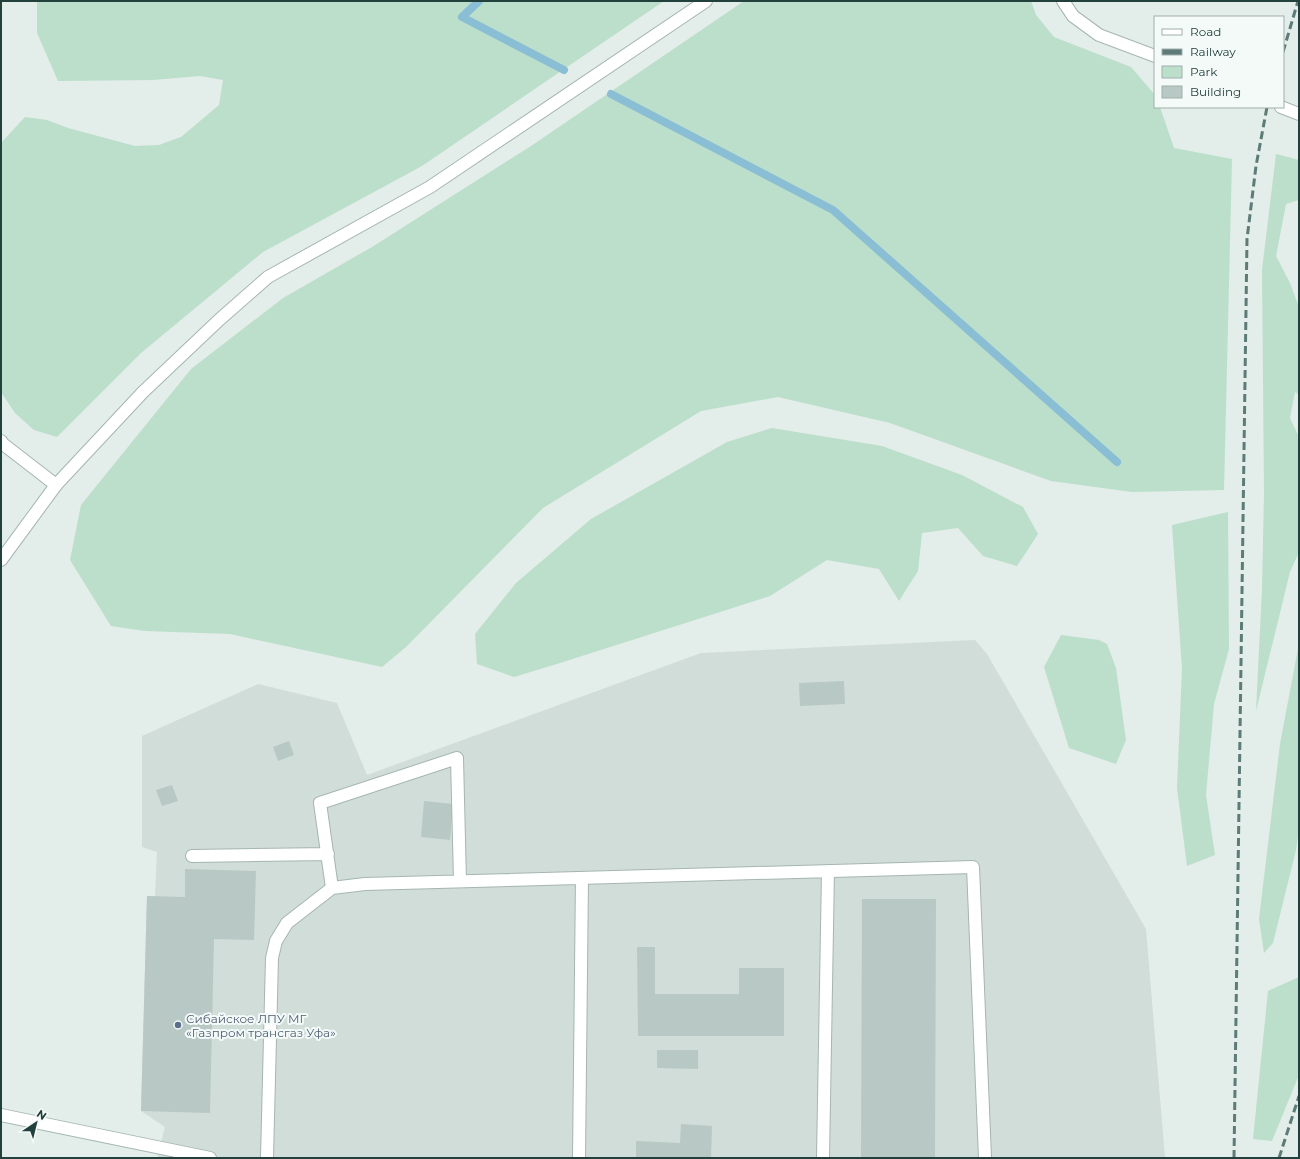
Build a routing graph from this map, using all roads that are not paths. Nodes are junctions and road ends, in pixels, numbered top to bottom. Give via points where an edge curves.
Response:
1 (706, 1) edge
2 (1063, 1) edge
3 (1154, 56) edge
4 (1284, 108) edge
5 (1299, 114) edge
6 (1, 441) edge
7 (56, 485) junction
8 (1, 560) edge
9 (328, 854) junction
10 (192, 856) dead end
11 (828, 871) junction
12 (582, 878) junction
13 (460, 881) junction
14 (332, 888) junction
15 (1, 1115) edge
16 (210, 1158) edge
17 (267, 1158) edge
18 (579, 1158) edge
19 (823, 1158) edge
20 (984, 1158) edge

1 - 7 street via 430,187 268,277 143,392
2 - 3 street via 1073,16 1099,35
4 - 5 street
6 - 7 street
7 - 8 street
9 - 10 street
9 - 13 street via 320,803 457,758
9 - 14 street
11 - 12 street
11 - 19 street
11 - 20 street via 973,867
12 - 13 street
12 - 18 street
13 - 14 street via 365,884
14 - 17 street via 287,923 276,941 273,952
15 - 16 street

